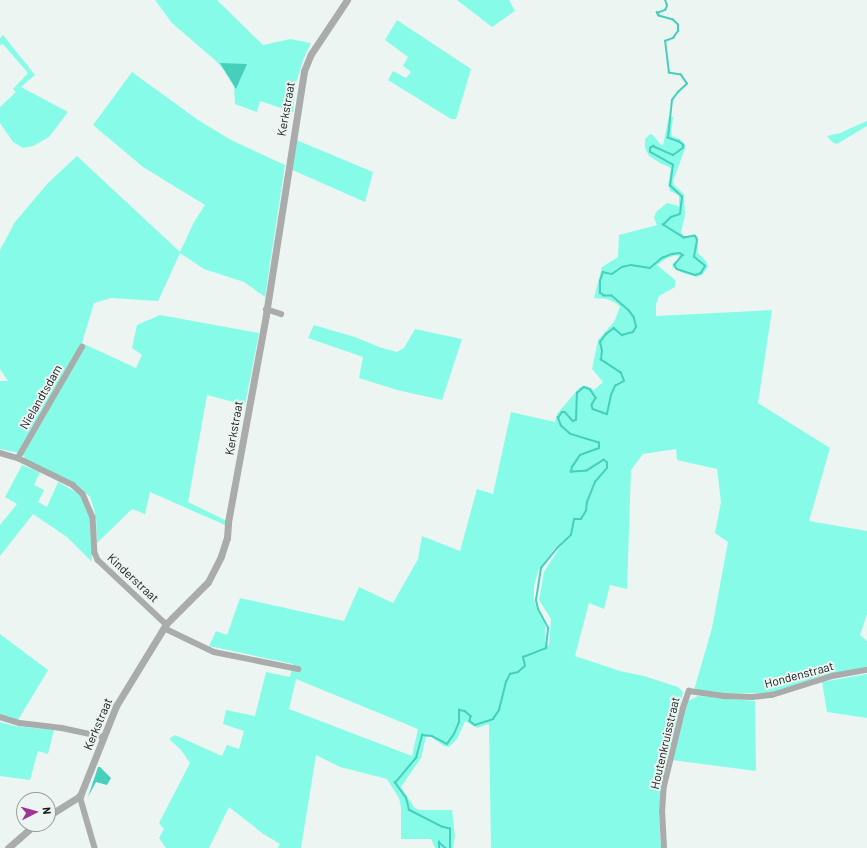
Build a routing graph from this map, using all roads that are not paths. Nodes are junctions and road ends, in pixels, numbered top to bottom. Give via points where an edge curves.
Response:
1 (347, 0) edge
2 (266, 309) junction
3 (281, 314) dead end
4 (82, 347) dead end
5 (0, 453) edge
6 (18, 458) junction
7 (165, 626) junction
8 (298, 668) dead end
9 (867, 670) edge
10 (689, 691) joint
11 (0, 717) edge
12 (104, 737) junction
13 (80, 796) junction
14 (56, 811) edge
15 (27, 832) edge
16 (8, 848) edge
17 (95, 848) edge
18 (664, 848) edge

1 - 2 street, Kerkstraat via 311,54 304,71
2 - 3 street
2 - 7 street, Kerkstraat via 227,538 208,582
4 - 6 street, Nielandtsdam
5 - 6 street, Kinderstraat
6 - 7 street, Kinderstraat via 73,485 83,494 93,517 94,553 98,560
7 - 8 street, Kinderstraat via 214,652
7 - 12 street, Kerkstraat via 116,706
9 - 10 street, Hondenstraat via 832,676 772,695 726,696
10 - 18 street, Houtenkruisstraat via 682,708 664,786
11 - 12 street via 20,723
12 - 13 street, Kerkstraat
13 - 14 street
13 - 17 street
15 - 16 street

